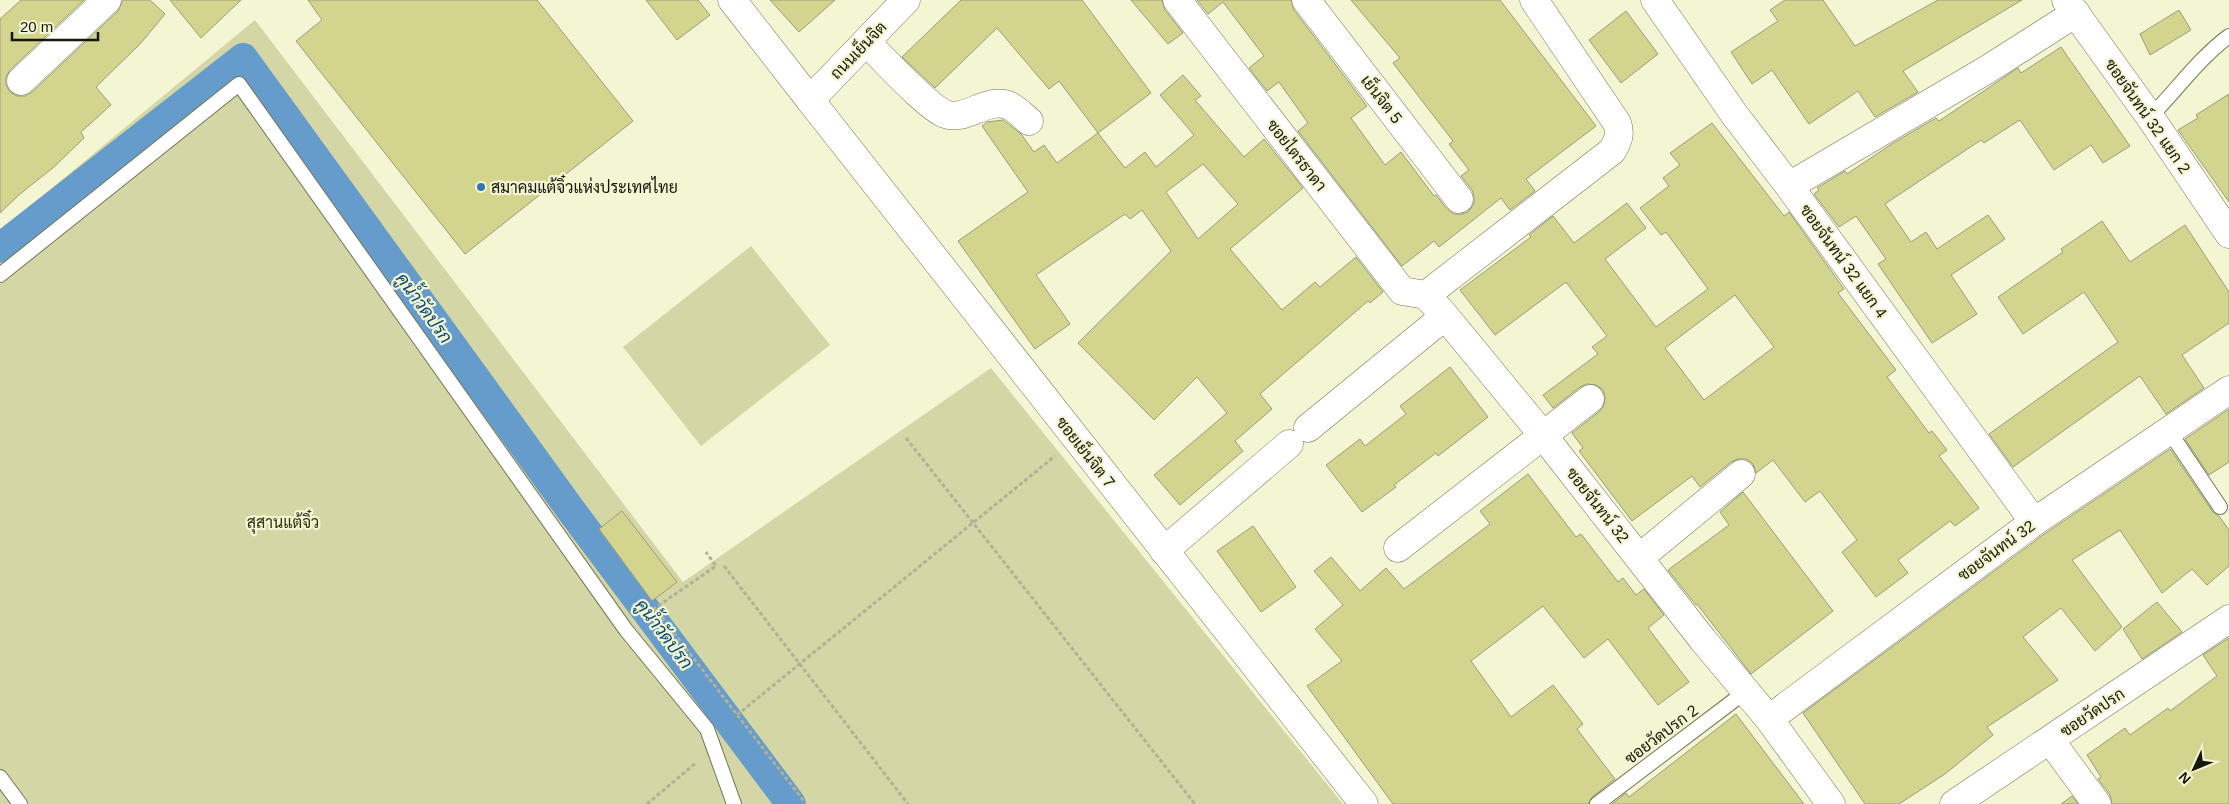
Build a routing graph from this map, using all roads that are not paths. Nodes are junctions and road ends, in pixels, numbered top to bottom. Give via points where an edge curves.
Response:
1 (107, 0) edge
2 (732, 0) edge
3 (906, 0) edge
4 (1177, 0) edge
5 (1306, 0) edge
6 (1534, 0) edge
7 (1655, 0) edge
8 (2071, 6) edge
9 (2229, 36) edge
10 (866, 42) junction
11 (21, 81) dead end
12 (810, 100) junction
13 (2150, 117) junction
14 (1029, 121) dead end
15 (1789, 186) junction
16 (1459, 199) dead end
17 (2229, 234) edge
18 (0, 275) edge
19 (1426, 295) junction
20 (1445, 316) junction
21 (2229, 390) edge
22 (1590, 399) dead end
23 (2169, 431) junction
24 (1542, 434) junction
25 (1741, 474) dead end
26 (2220, 508) dead end
27 (2034, 522) junction
28 (1398, 548) dead end
29 (1164, 552) junction
30 (1639, 558) junction
31 (2229, 619) edge
32 (1745, 692) junction
33 (1769, 719) junction
34 (2050, 740) junction
35 (0, 777) edge
36 (20, 804) edge
37 (734, 804) edge
38 (1364, 804) edge
39 (1598, 804) edge
40 (1831, 804) edge
41 (1954, 804) edge
42 (2097, 804) edge

1 - 11 street
2 - 12 street, ซอยเย็นจิต 7
3 - 10 street, ถนนเย็นจิต
4 - 19 street, ซอยไตรธาดา via 1402,291
5 - 16 street, เย็นจิต 5
6 - 19 street via 1618,123 1618,141 1612,151
7 - 15 street, ซอยจันทน์ 32 แยก 4 via 1734,114
8 - 13 street, ซอยจันทน์ 32 แยก 2
8 - 15 street via 1988,69
9 - 13 lane via 2209,51
10 - 12 street, ถนนเย็นจิต
10 - 14 street via 929,103 945,114 957,115 1001,103
12 - 29 street, ซอยเย็นจิต 7
13 - 17 street, ซอยจันทน์ 32 แยก 2
15 - 27 street, ซอยจันทน์ 32 แยก 4
18 - 37 lane via 239,84 626,630 707,730
19 - 20 street, ซอยจันทน์ 32
20 - 24 street, ซอยจันทน์ 32
20 - 29 street via 1298,436
21 - 23 street, ซอยจันทน์ 32
22 - 24 street
23 - 26 lane
23 - 27 street, ซอยจันทน์ 32
24 - 28 street
24 - 30 street, ซอยจันทน์ 32
25 - 30 street
27 - 33 street, ซอยจันทน์ 32
29 - 38 street, ซอยเย็นจิต 7
30 - 32 street, ซอยจันทน์ 32
31 - 34 street, ซอยวัดปรก
32 - 33 street, ซอยจันทน์ 32
32 - 39 lane, ซอยวัดปรก 2
33 - 40 street, ซอยจันทน์ 32
34 - 41 street, ซอยวัดปรก
34 - 42 street
35 - 36 lane

